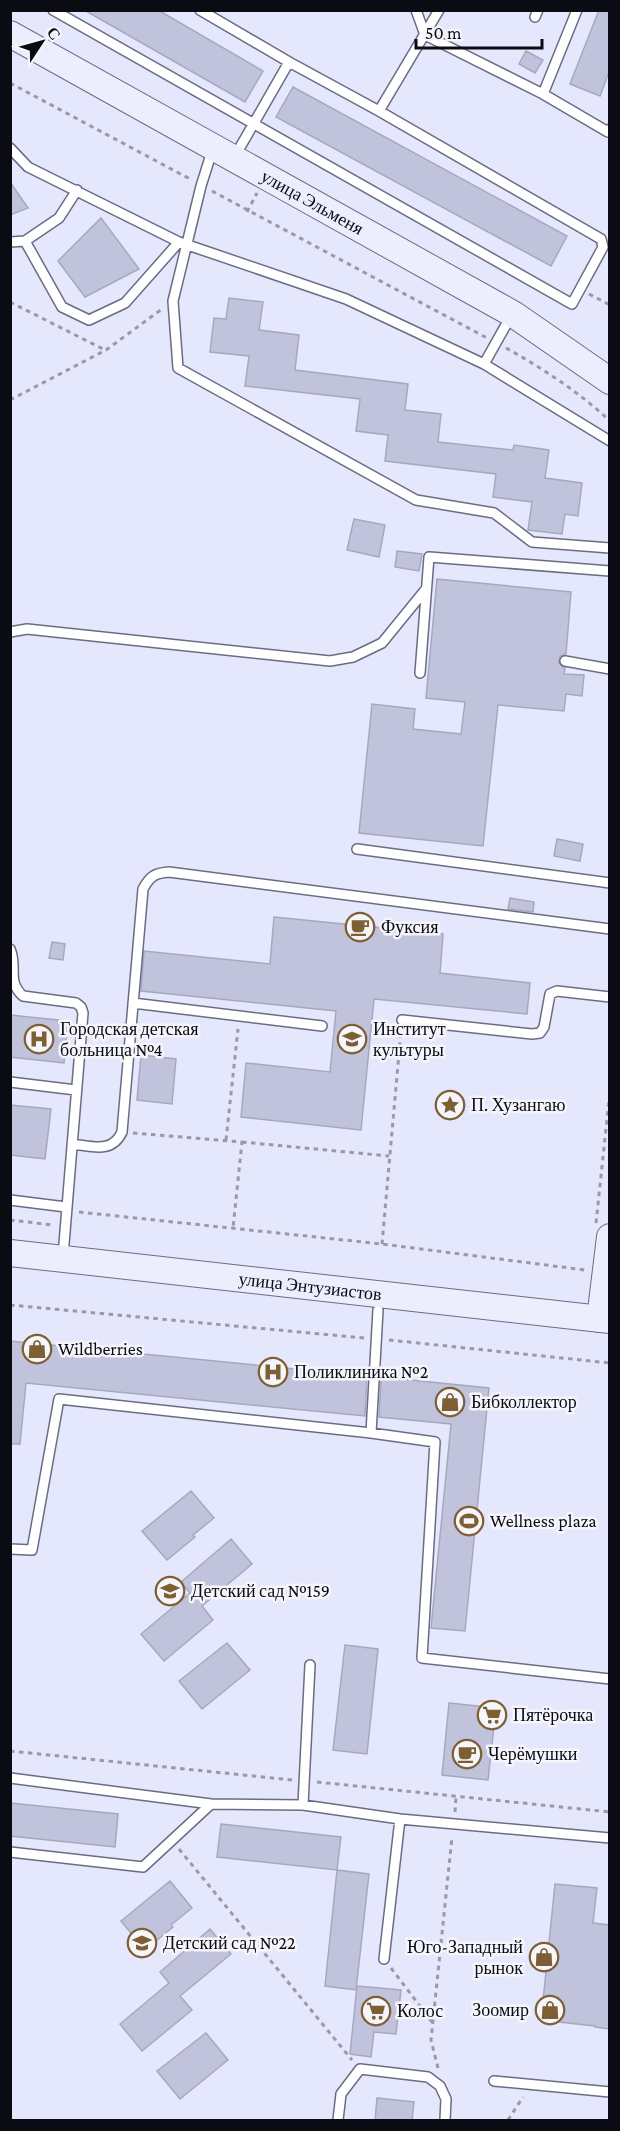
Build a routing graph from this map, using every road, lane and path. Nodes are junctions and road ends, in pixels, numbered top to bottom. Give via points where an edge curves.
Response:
1 (53, 10) edge
2 (200, 10) edge
3 (416, 10) edge
4 (439, 10) edge
5 (577, 10) edge
6 (425, 35) junction
7 (14, 41) edge
8 (289, 62) junction
9 (10, 83) edge
10 (543, 94) junction
11 (379, 111) junction
12 (253, 123) junction
13 (609, 129) edge
14 (10, 148) edge
15 (223, 152) junction
16 (201, 186) junction
17 (259, 189) dead end
18 (77, 190) junction
19 (247, 212) junction
20 (25, 241) junction
21 (10, 242) edge
22 (184, 243) junction
23 (580, 288) junction
24 (173, 301) junction
25 (10, 302) edge
26 (609, 305) edge
27 (513, 314) junction
28 (495, 342) junction
29 (106, 350) junction
30 (484, 364) junction
31 (609, 381) edge
32 (10, 400) edge
33 (609, 421) edge
34 (609, 441) edge
35 (609, 548) edge
36 (609, 571) edge
37 (426, 589) junction
38 (10, 632) edge
39 (565, 661) dead end
40 (609, 669) edge
41 (420, 673) dead end
42 (357, 849) dead end
43 (609, 883) edge
44 (609, 928) edge
45 (10, 949) edge
46 (609, 997) edge
47 (133, 1003) junction
48 (240, 1016) junction
49 (402, 1020) joint
50 (322, 1026) dead end
51 (10, 1083) edge
52 (76, 1090) junction
53 (609, 1091) edge
54 (122, 1132) junction
55 (226, 1140) junction
56 (242, 1142) junction
57 (72, 1144) junction
58 (389, 1156) junction
59 (10, 1200) edge
60 (66, 1208) junction
61 (10, 1220) edge
62 (65, 1226) junction
63 (233, 1228) junction
64 (602, 1232) edge
65 (382, 1244) junction
66 (10, 1253) edge
67 (62, 1266) junction
68 (10, 1268) edge
69 (591, 1273) dead end
70 (378, 1302) junction
71 (10, 1305) edge
72 (606, 1324) edge
73 (376, 1339) junction
74 (609, 1363) edge
75 (371, 1433) junction
76 (10, 1549) edge
77 (310, 1665) dead end
78 (609, 1679) edge
79 (10, 1778) edge
80 (456, 1796) dead end
81 (211, 1804) junction
82 (303, 1805) junction
83 (400, 1819) junction
84 (453, 1824) junction
85 (609, 1838) edge
86 (172, 1841) junction
87 (10, 1852) edge
88 (384, 1959) joint
89 (432, 2023) junction
90 (360, 2069) junction
91 (494, 2081) dead end
92 (532, 2085) junction
93 (440, 2086) junction
94 (609, 2092) edge
95 (338, 2121) edge
96 (445, 2121) edge
97 (508, 2121) edge

1 - 12 lane
2 - 8 lane
3 - 6 lane
4 - 6 lane
5 - 10 lane
6 - 10 lane
6 - 11 lane
7 - 15 street, улица Эльменя
8 - 11 lane
8 - 12 lane
9 - 16 path
10 - 13 lane via 608,132
11 - 23 lane via 601,239 603,247
12 - 15 lane
12 - 23 lane via 572,304
14 - 18 lane via 28,167
15 - 16 lane
15 - 27 street, улица Эльменя
16 - 19 path
16 - 22 lane
17 - 19 path
18 - 20 lane via 58,218
18 - 22 lane
19 - 28 path
20 - 21 lane
20 - 22 lane via 62,307 89,320 125,303
22 - 24 lane
22 - 30 lane via 346,299
23 - 26 path
24 - 29 path
24 - 35 lane via 178,368 416,500 494,513 532,542
25 - 29 path
27 - 28 lane
27 - 31 street, улица Эльменя
28 - 30 lane
28 - 33 path via 529,361
29 - 32 path
30 - 34 lane
36 - 37 lane via 429,557
37 - 38 lane via 382,643 353,657 330,661 27,629
37 - 41 lane
39 - 40 lane
42 - 43 lane
44 - 47 lane via 157,873 148,878 143,889
45 - 52 lane via 14,958 13,983 23,996 81,1007
46 - 49 lane via 557,991 550,994 544,1027 540,1033 532,1034
47 - 48 lane
47 - 54 lane
48 - 50 lane
48 - 55 path
49 - 58 path
51 - 52 lane
52 - 57 lane
53 - 64 path
54 - 55 path
54 - 57 lane via 112,1145 104,1147
55 - 56 path
56 - 58 path
56 - 63 path
57 - 60 lane
58 - 65 path
59 - 60 lane
60 - 62 lane
60 - 63 path via 84,1214
61 - 62 path
62 - 67 lane
63 - 65 path
64 - 72 street
65 - 69 path
66 - 67 street, улица Энтузиастов
67 - 68 street, улица Энтузиастов
67 - 70 street, улица Энтузиастов
70 - 72 street, улица Энтузиастов
70 - 73 lane
71 - 73 path
73 - 74 path
73 - 75 lane
75 - 76 lane via 58,1399 32,1550
75 - 78 lane via 435,1442 422,1658
77 - 82 lane
79 - 81 lane
80 - 84 path
81 - 82 lane
81 - 86 lane
82 - 83 lane
83 - 84 lane
83 - 88 lane
84 - 85 lane
84 - 89 path
86 - 87 lane via 143,1867
86 - 90 path
88 - 89 path
89 - 93 path via 431,2040
90 - 93 lane via 428,2077
90 - 95 lane via 340,2094
91 - 92 lane
92 - 94 lane
92 - 97 path
93 - 96 lane via 446,2099

